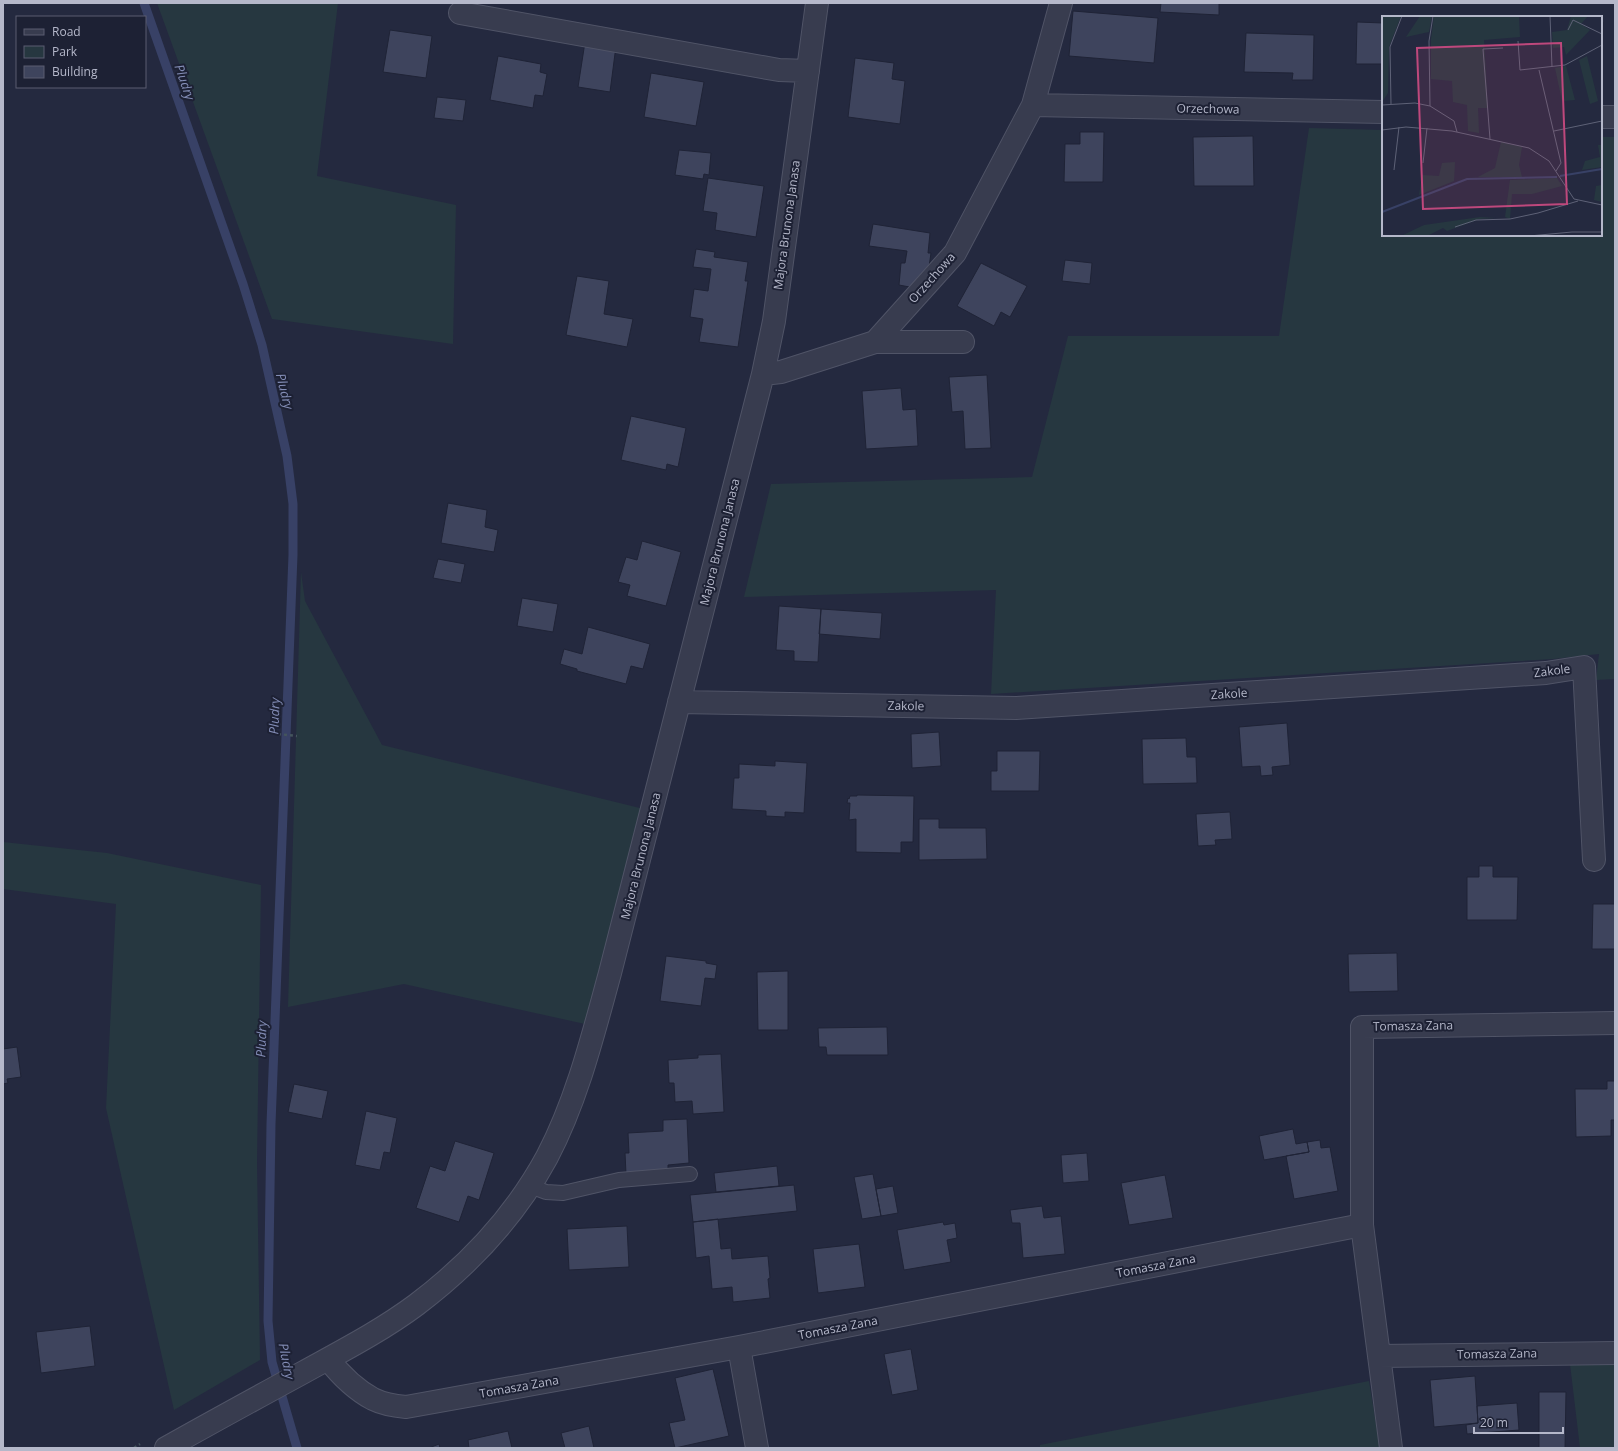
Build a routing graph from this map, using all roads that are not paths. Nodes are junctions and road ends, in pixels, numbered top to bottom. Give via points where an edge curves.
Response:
1 (817, 3) edge
2 (1061, 3) edge
3 (460, 13) dead end
4 (808, 71) junction
5 (1033, 105) junction
6 (1382, 112) edge
7 (1602, 117) edge
8 (1615, 117) edge
9 (875, 342) junction
10 (963, 342) dead end
11 (763, 374) junction
12 (679, 702) junction
13 (1594, 860) dead end
14 (1615, 1023) edge
15 (690, 1174) dead end
16 (530, 1186) junction
17 (1362, 1226) junction
18 (739, 1347) junction
19 (1615, 1353) edge
20 (1379, 1356) junction
21 (328, 1359) junction
22 (166, 1448) edge
23 (757, 1448) edge
24 (1391, 1448) edge

1 - 4 street, Majora Brunona Janasa
2 - 5 street, Orzechowa
3 - 4 street via 780,70
4 - 11 street, Majora Brunona Janasa via 774,321
5 - 6 street, Orzechowa
5 - 9 street, Orzechowa via 955,254
7 - 8 street
9 - 10 street
9 - 11 street via 781,372
11 - 12 street, Majora Brunona Janasa
12 - 13 street, Zakole via 1016,708 1546,673 1584,667
12 - 16 street, Majora Brunona Janasa via 591,1044 563,1120 547,1157
14 - 17 street, Tomasza Zana via 1362,1026
15 - 16 lane via 619,1180 563,1193 546,1192
16 - 21 street, Majora Brunona Janasa via 498,1229 438,1287 395,1319
17 - 18 street, Tomasza Zana
17 - 20 street, Tomasza Zana
18 - 21 street, Tomasza Zana via 406,1407 373,1399 340,1374
18 - 23 street
19 - 20 street, Tomasza Zana
20 - 24 street, Tomasza Zana
21 - 22 street, Majora Brunona Janasa

